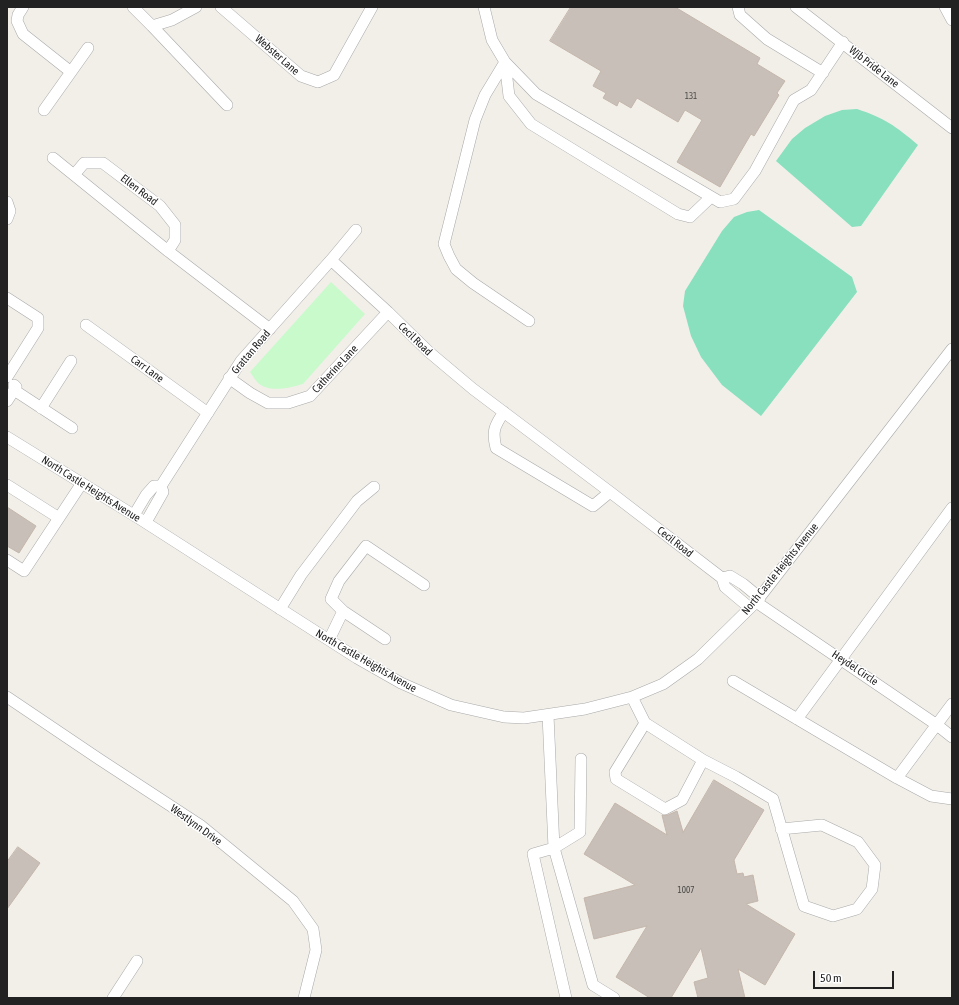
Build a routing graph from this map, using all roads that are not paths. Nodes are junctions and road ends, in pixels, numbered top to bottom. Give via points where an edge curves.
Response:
1 (23, 7) edge
2 (133, 7) edge
3 (196, 7) edge
4 (221, 7) edge
5 (372, 7) edge
6 (484, 7) edge
7 (738, 7) edge
8 (796, 7) edge
9 (945, 7) edge
10 (952, 20) edge
11 (152, 26) junction
12 (843, 42) junction
13 (88, 48) dead end
14 (505, 62) junction
15 (71, 72) junction
16 (823, 73) junction
17 (227, 105) dead end
18 (44, 110) dead end
19 (952, 128) edge
20 (52, 158) dead end
21 (74, 175) junction
22 (711, 197) junction
23 (7, 202) edge
24 (7, 219) edge
25 (356, 230) dead end
26 (168, 251) junction
27 (331, 260) junction
28 (7, 298) edge
29 (388, 312) junction
30 (529, 321) dead end
31 (86, 325) dead end
32 (270, 329) junction
33 (952, 349) edge
34 (71, 361) dead end
35 (7, 377) edge
36 (229, 378) junction
37 (7, 381) edge
38 (14, 390) junction
39 (7, 401) edge
40 (41, 408) junction
41 (504, 412) junction
42 (208, 413) junction
43 (72, 428) dead end
44 (7, 437) edge
45 (82, 483) junction
46 (7, 485) edge
47 (161, 486) junction
48 (374, 488) dead end
49 (610, 492) junction
50 (952, 508) edge
51 (134, 515) junction
52 (59, 518) junction
53 (146, 522) junction
54 (7, 560) edge
55 (424, 585) dead end
56 (755, 602) junction
57 (280, 609) junction
58 (343, 611) junction
59 (385, 638) dead end
60 (329, 640) junction
61 (840, 658) junction
62 (733, 681) dead end
63 (7, 697) edge
64 (632, 697) junction
65 (952, 704) edge
66 (548, 716) junction
67 (797, 719) junction
68 (645, 723) junction
69 (937, 725) junction
70 (952, 737) edge
71 (581, 759) dead end
72 (703, 760) junction
73 (897, 778) junction
74 (952, 799) edge
75 (781, 829) junction
76 (554, 848) junction
77 (138, 961) dead end
78 (113, 998) edge
79 (304, 998) edge
80 (566, 998) edge
81 (614, 998) edge

1 - 15 street via 17,21 23,34
2 - 11 street
3 - 11 street via 172,20
4 - 5 street, Webster Lane via 301,76 318,82 334,75
6 - 14 street via 492,40
7 - 16 street via 740,15 767,38
8 - 12 street, Wjb Pride Lane
9 - 10 street
11 - 17 street
12 - 16 street
12 - 19 street, Wjb Pride Lane
13 - 15 street
14 - 22 street via 536,94
14 - 22 street via 509,96 531,124 678,214 690,217
14 - 30 street via 485,95 475,120 444,244 456,269
15 - 18 street
16 - 22 street via 811,90 794,100 755,171 734,199 720,202
20 - 21 street
21 - 26 street
21 - 26 street, Ellen Road via 84,164 103,163 160,206 175,225 175,240
23 - 24 street via 10,211
25 - 27 street, Grattan Road
26 - 32 street
27 - 29 street, Cecil Road
27 - 32 street, Grattan Road
28 - 35 street via 38,318 38,328
29 - 36 street, Catherine Lane via 310,396 288,403 268,403
29 - 41 street, Cecil Road via 429,352
31 - 42 street, Carr Lane
32 - 36 street, Grattan Road via 240,361
33 - 56 street, North Castle Heights Avenue
34 - 40 street
36 - 42 street, Grattan Road
37 - 38 street via 16,386
38 - 39 street
38 - 40 street
40 - 43 street
41 - 49 street, Cecil Road
41 - 49 street via 497,422 493,435 496,448 594,506
42 - 47 street, Grattan Road
44 - 45 street, North Castle Heights Avenue
45 - 51 street, North Castle Heights Avenue
45 - 52 street
46 - 52 street
47 - 51 street via 154,486
47 - 53 street via 163,492
48 - 57 street via 357,501 301,575
49 - 56 street, Cecil Road via 722,578 724,587
50 - 61 street
51 - 53 street, North Castle Heights Avenue
52 - 54 street via 24,571
53 - 57 street, North Castle Heights Avenue
55 - 58 street via 366,546 339,580 331,598
56 - 61 street, Heydel Circle
56 - 64 street, North Castle Heights Avenue via 692,664 663,684
57 - 60 street, North Castle Heights Avenue
58 - 59 street
58 - 60 street
60 - 66 street, North Castle Heights Avenue via 401,684 451,705 504,717
61 - 67 street
61 - 69 street, Heydel Circle
62 - 67 street
63 - 79 street, Westlynn Drive via 200,825 293,901 313,929 316,950
64 - 66 street, North Castle Heights Avenue
64 - 68 street
65 - 69 street
66 - 76 street
67 - 73 street
68 - 72 street
68 - 72 street via 615,772 616,779 665,809 682,800
69 - 70 street, Heydel Circle
69 - 73 street
71 - 76 street via 580,832
72 - 75 street via 773,799
73 - 74 street via 931,796
75 - 75 street via 822,825 858,842 875,865 872,889 857,909 833,916 804,906
76 - 80 street via 533,854
76 - 81 street via 593,985
77 - 78 street

